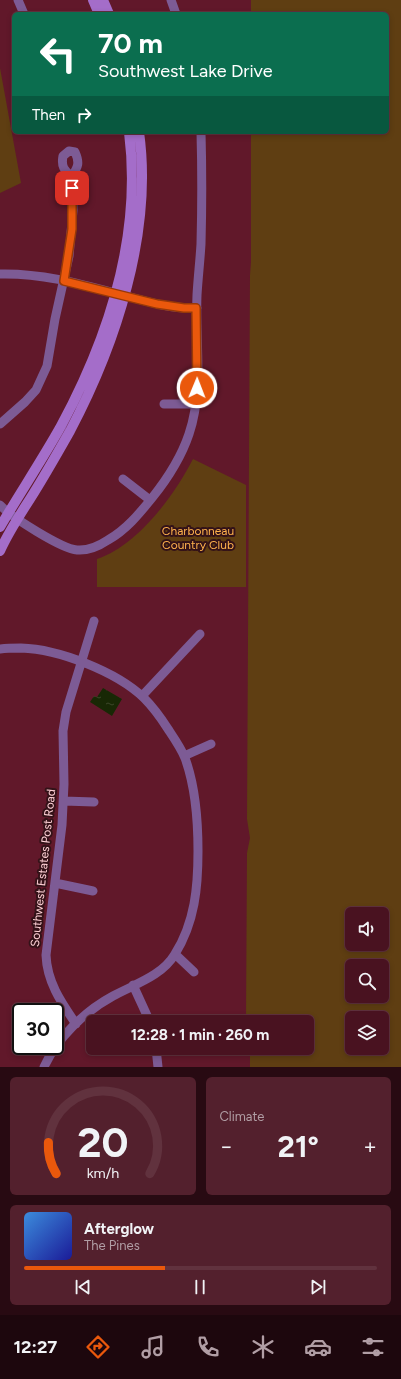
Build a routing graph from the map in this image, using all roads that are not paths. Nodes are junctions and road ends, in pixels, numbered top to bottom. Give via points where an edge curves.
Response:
1 (18, 0) edge
2 (94, 0) edge
3 (103, 0) edge
4 (171, 0) edge
5 (23, 12) edge
6 (98, 12) edge
7 (107, 12) edge
8 (175, 12) edge
9 (129, 134) edge
10 (139, 134) edge
11 (201, 134) edge
12 (72, 176) dead end
13 (0, 274) edge
14 (64, 281) junction
15 (120, 294) junction
16 (196, 308) junction
17 (164, 404) dead end
18 (196, 404) junction
19 (0, 424) edge
20 (123, 479) dead end
21 (150, 500) junction
22 (0, 505) edge
23 (13, 516) junction
24 (0, 527) edge
25 (0, 551) edge
26 (94, 621) dead end
27 (200, 634) dead end
28 (0, 649) edge
29 (81, 661) junction
30 (142, 696) junction
31 (211, 744) dead end
32 (184, 756) junction
33 (64, 801) junction
34 (94, 802) dead end
35 (55, 883) junction
36 (93, 891) dead end
37 (175, 954) junction
38 (194, 972) dead end
39 (133, 985) junction
40 (147, 1015) edge
41 (76, 1024) junction
42 (157, 1055) edge
43 (44, 1067) edge
44 (158, 1067) edge

1 - 5 street
2 - 6 street
3 - 7 street
4 - 8 street
9 - 15 street via 132,192
10 - 15 street via 142,186 140,214 136,242
11 - 16 street via 201,246
12 - 14 street via 72,229
13 - 14 street via 28,274
14 - 15 street
14 - 19 street via 50,357 44,374 36,390
15 - 16 street via 170,307
15 - 23 street via 68,411
16 - 18 street
17 - 18 street
18 - 21 street via 184,449 167,480
20 - 21 street
21 - 23 street via 124,529 99,546 85,550 64,547
22 - 23 street
23 - 24 street
23 - 25 street
26 - 29 street, Southwest Estates Post Road
27 - 30 street
28 - 29 street via 22,648 59,654
29 - 30 street via 108,673
29 - 33 street, Southwest Estates Post Road via 63,731
30 - 32 street via 160,716
31 - 32 street
32 - 37 street via 193,786 197,814 198,872 194,910
33 - 34 street
33 - 35 street, Southwest Estates Post Road
35 - 36 street
35 - 41 street, Southwest Estates Post Road via 47,965 55,991
37 - 38 street
37 - 39 street via 155,974
39 - 40 street
39 - 41 street via 99,1005
41 - 43 street via 54,1049
42 - 44 street

